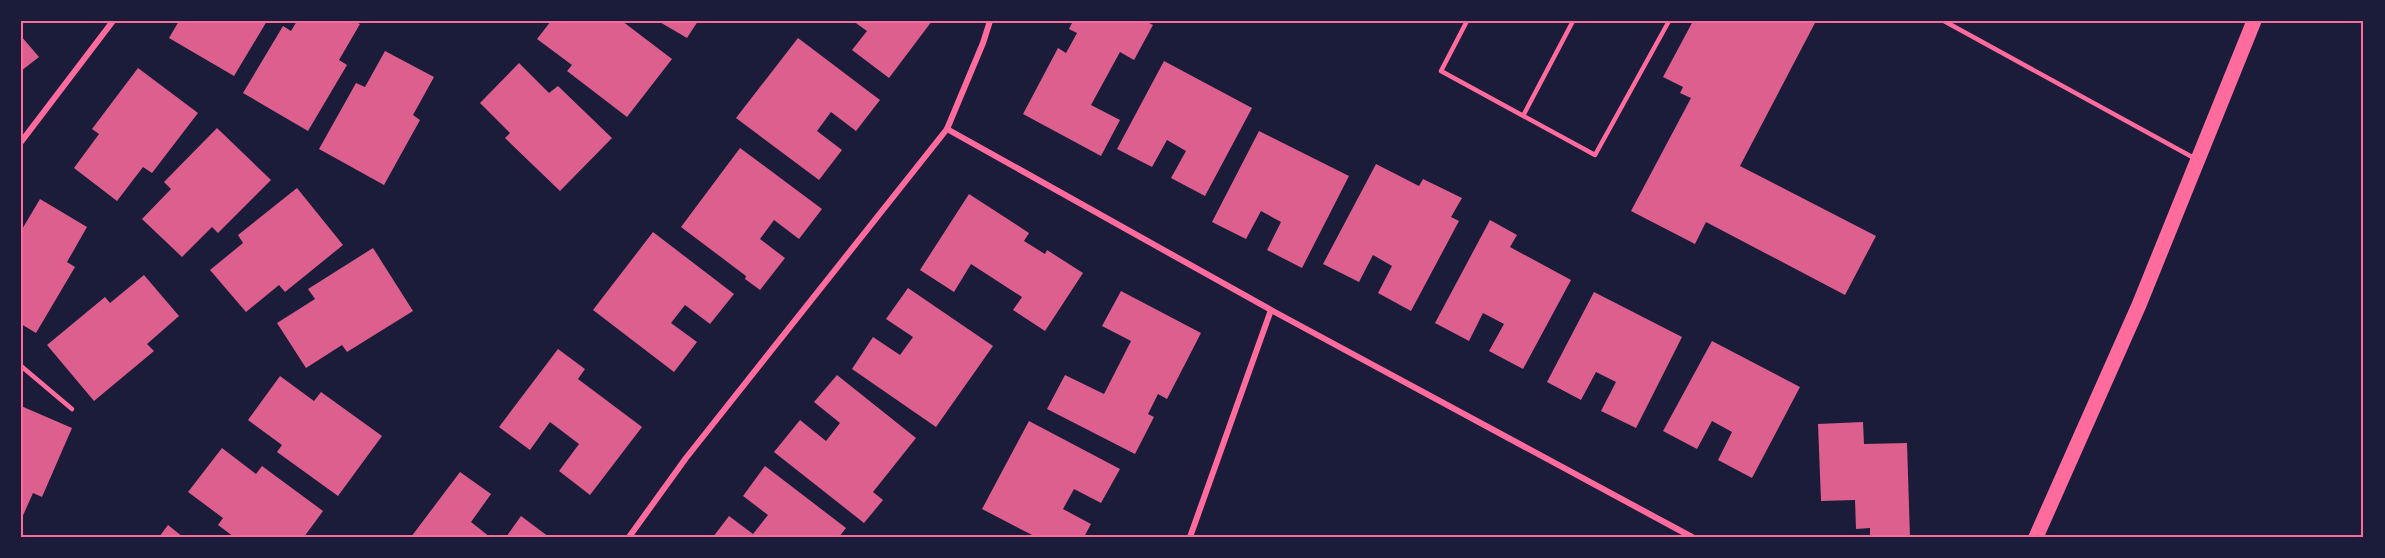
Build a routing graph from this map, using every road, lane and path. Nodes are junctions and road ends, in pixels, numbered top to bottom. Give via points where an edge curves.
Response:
1 (113, 21) edge
2 (990, 21) edge
3 (1467, 21) edge
4 (1573, 21) edge
5 (1669, 21) edge
6 (1944, 21) edge
7 (2254, 21) edge
8 (1524, 114) junction
9 (947, 129) junction
10 (21, 142) edge
11 (2197, 159) junction
12 (1271, 310) junction
13 (21, 366) edge
14 (72, 409) dead end
15 (1692, 536) edge
16 (629, 537) edge
17 (1190, 537) edge
18 (2036, 537) edge

1 - 10 street
2 - 9 street
3 - 8 lane via 1441,71
4 - 8 lane
5 - 8 lane via 1595,155
6 - 11 lane
7 - 11 main road
9 - 12 street
9 - 16 street via 686,458
11 - 18 main road via 2139,305
12 - 15 street
12 - 17 street
13 - 14 lane

